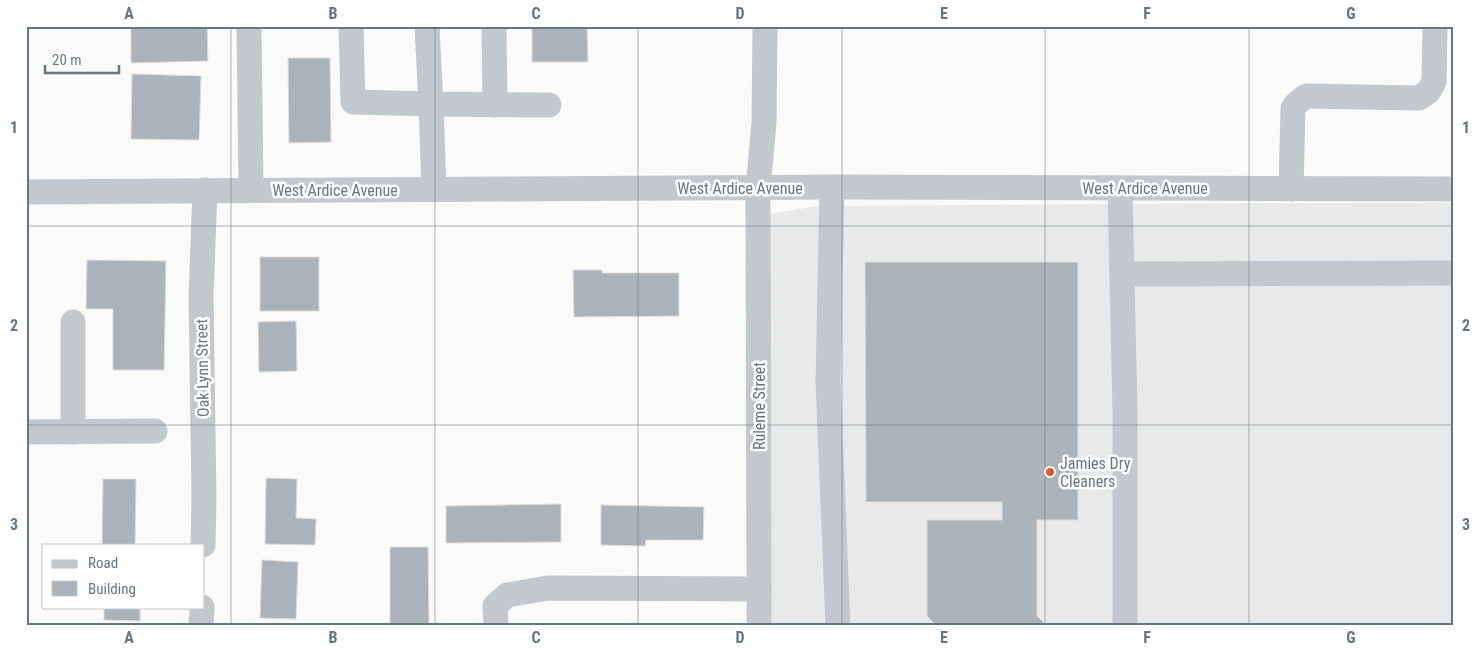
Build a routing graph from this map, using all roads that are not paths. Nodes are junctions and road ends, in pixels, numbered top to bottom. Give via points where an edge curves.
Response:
1 (249, 26) edge
2 (351, 26) edge
3 (427, 26) edge
4 (494, 26) edge
5 (765, 26) edge
6 (1435, 26) edge
7 (431, 104) junction
8 (495, 105) junction
9 (549, 105) dead end
10 (832, 187) junction
11 (758, 188) junction
12 (1120, 188) junction
13 (434, 189) junction
14 (1291, 189) junction
15 (1454, 189) edge
16 (205, 190) junction
17 (251, 190) junction
18 (26, 192) edge
19 (1454, 273) edge
20 (1122, 274) junction
21 (73, 322) dead end
22 (155, 431) dead end
23 (26, 432) edge
24 (73, 432) junction
25 (203, 544) edge
26 (759, 589) junction
27 (202, 608) edge
28 (201, 625) edge
29 (496, 625) edge
30 (760, 625) edge
31 (838, 625) edge
32 (1125, 625) edge

1 - 17 street
2 - 7 street via 353,102
3 - 7 street
4 - 8 street
5 - 11 street, Ruleme Street via 764,123
6 - 14 street via 1434,82 1419,98 1306,96 1297,102 1293,108
7 - 8 street
7 - 13 street
8 - 9 street
10 - 11 street, West Ardice Avenue
10 - 12 street, West Ardice Avenue
10 - 31 street via 828,382
11 - 13 street, West Ardice Avenue
11 - 26 street, Ruleme Street
12 - 14 street, West Ardice Avenue
12 - 20 street
13 - 17 street, West Ardice Avenue
14 - 15 street, West Ardice Avenue
16 - 17 street, West Ardice Avenue
16 - 18 street, West Ardice Avenue
16 - 25 street, Oak Lynn Street via 201,296
19 - 20 street
20 - 32 street
21 - 24 street
22 - 24 street
23 - 24 street
26 - 29 street via 548,588 507,595 495,606
26 - 30 street, Ruleme Street
27 - 28 street

